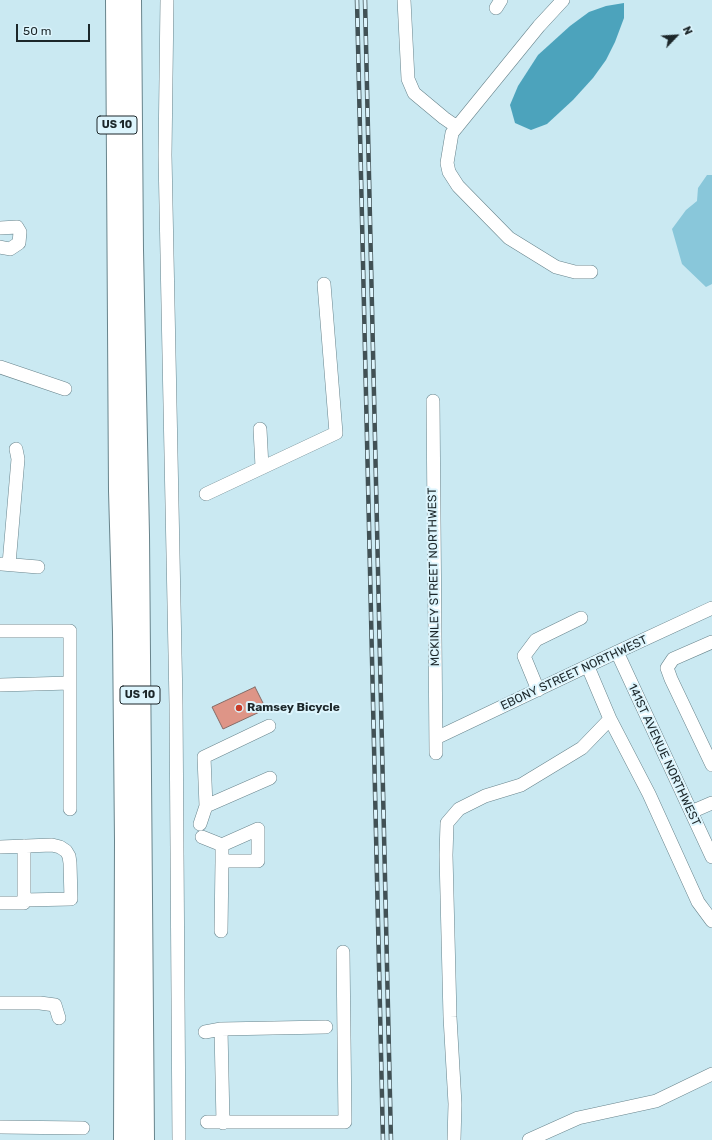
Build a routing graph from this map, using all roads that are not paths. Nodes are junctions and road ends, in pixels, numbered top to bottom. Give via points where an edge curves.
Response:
1 (131, 0) edge
2 (167, 0) edge
3 (404, 0) edge
4 (563, 0) edge
5 (115, 5) edge
6 (454, 130) junction
7 (0, 228) edge
8 (0, 247) edge
9 (591, 272) dead end
10 (324, 284) dead end
11 (0, 367) edge
12 (65, 389) dead end
13 (433, 401) dead end
14 (260, 429) dead end
15 (16, 449) dead end
16 (262, 467) junction
17 (206, 494) dead end
18 (4, 564) edge
19 (38, 567) dead end
20 (712, 608) edge
21 (581, 618) dead end
22 (0, 631) edge
23 (712, 642) edge
24 (617, 652) junction
25 (588, 667) junction
26 (70, 683) junction
27 (0, 685) edge
28 (538, 690) junction
29 (610, 719) junction
30 (269, 726) dead end
31 (436, 738) junction
32 (436, 753) dead end
33 (712, 765) edge
34 (270, 778) dead end
35 (712, 803) edge
36 (206, 806) junction
37 (70, 809) dead end
38 (691, 812) junction
39 (709, 842) edge
40 (222, 845) junction
41 (0, 846) edge
42 (24, 846) junction
43 (712, 858) edge
44 (222, 861) junction
45 (24, 900) junction
46 (0, 903) edge
47 (712, 921) edge
48 (221, 931) dead end
49 (343, 952) dead end
50 (0, 1003) edge
51 (59, 1018) dead end
52 (221, 1028) junction
53 (326, 1028) dead end
54 (205, 1032) dead end
55 (712, 1074) edge
56 (207, 1122) dead end
57 (223, 1123) junction
58 (0, 1127) edge
59 (83, 1128) dead end
60 (124, 1140) edge
61 (144, 1140) edge
62 (179, 1140) edge
63 (454, 1140) edge
64 (529, 1140) edge

1 - 61 highway, US 10
2 - 62 street via 165,155 175,696
3 - 6 street via 408,79 414,93 444,118
4 - 6 street
5 - 60 highway, US 10 via 119,483 123,632
6 - 9 street via 447,163 449,172 458,186 509,238 556,267 575,272
7 - 8 street via 17,227 20,232 19,243 10,248
10 - 16 street via 336,433
11 - 12 street
13 - 31 street, MCKINLEY STREET NORTHWEST
14 - 16 street
15 - 18 street via 18,459
16 - 17 street
18 - 19 street
20 - 24 street, EBONY STREET NORTHWEST
21 - 28 street via 536,640 524,656
22 - 26 street via 70,631
23 - 33 street via 673,659 667,668
24 - 25 street, EBONY STREET NORTHWEST
24 - 38 street, 141ST AVENUE NORTHWEST
25 - 28 street, EBONY STREET NORTHWEST
25 - 29 street
26 - 27 street
26 - 37 street
28 - 31 street, EBONY STREET NORTHWEST
29 - 47 street via 649,794 698,902
29 - 63 street via 582,748 521,785 485,796 459,810 447,823
30 - 36 street via 204,757
31 - 32 street, MCKINLEY STREET NORTHWEST
34 - 36 street
35 - 38 street
36 - 40 street via 201,831
38 - 39 street, 141ST AVENUE NORTHWEST
39 - 43 street, 141ST AVENUE NORTHWEST
40 - 44 street
40 - 44 street via 258,829 258,861
41 - 42 street
42 - 45 street
42 - 45 street via 52,845 66,851 70,863 71,899
44 - 48 street
45 - 46 street via 24,903
49 - 57 street via 345,1122
50 - 51 street via 55,1005
52 - 53 street
52 - 54 street
52 - 57 street
55 - 64 street via 656,1101 578,1118
56 - 57 street
58 - 59 street

